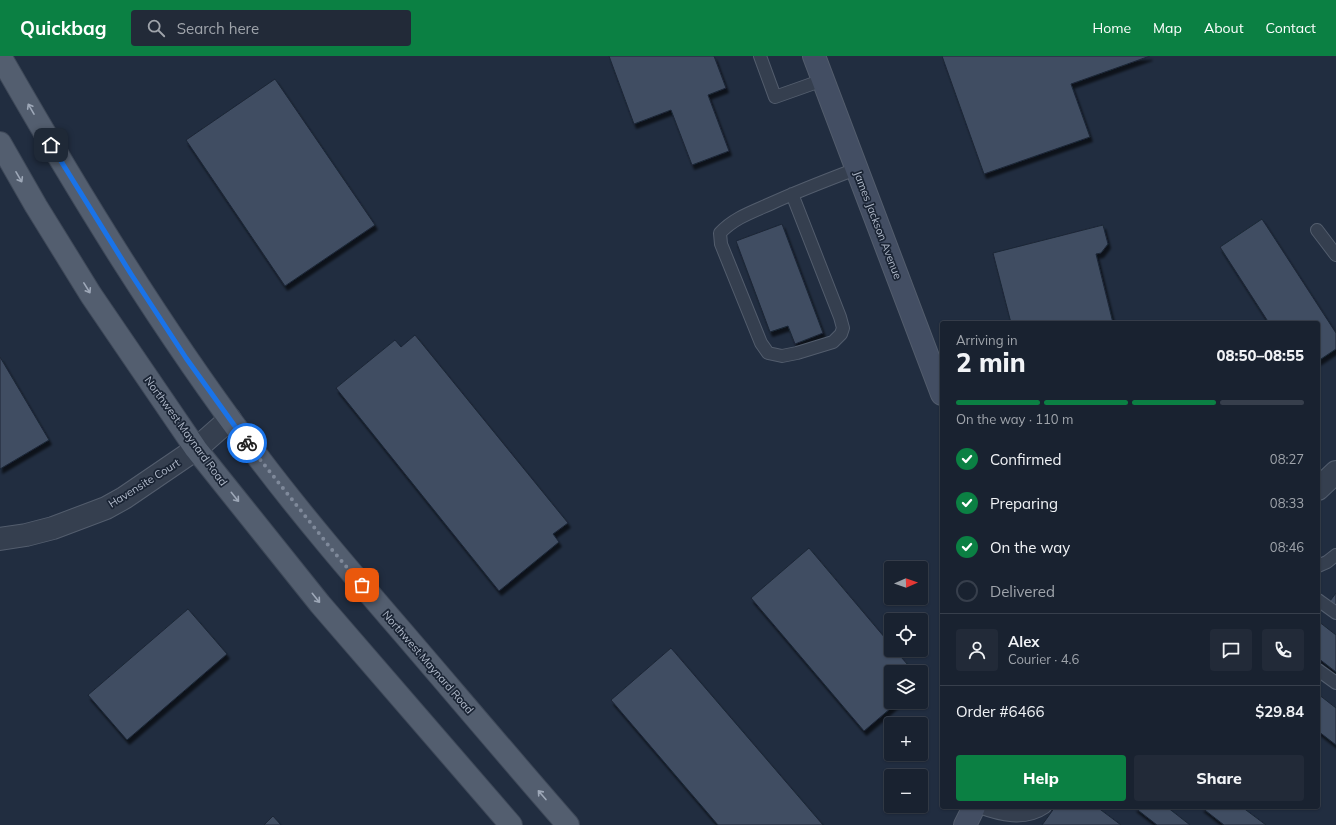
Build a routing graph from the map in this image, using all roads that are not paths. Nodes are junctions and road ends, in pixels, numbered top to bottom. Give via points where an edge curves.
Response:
1 (0, 56) edge
2 (760, 56) edge
3 (814, 56) edge
4 (823, 80) junction
5 (0, 143) edge
6 (856, 169) junction
7 (792, 194) junction
8 (1317, 230) dead end
9 (1336, 255) edge
10 (940, 389) edge
11 (230, 419) junction
12 (196, 449) junction
13 (1336, 472) edge
14 (1320, 487) edge
15 (0, 539) edge
16 (1336, 555) edge
17 (1320, 565) edge
18 (1320, 601) edge
19 (1336, 613) edge
20 (1320, 671) edge
21 (1336, 683) edge
22 (973, 809) edge
23 (984, 809) edge
24 (1040, 809) edge
25 (511, 825) edge
26 (568, 825) edge
27 (965, 825) edge

11 -> 1 main road, Northwest Maynard Road via 131,274 51,145
2 - 4 lane via 775,97
3 - 4 street, James Jackson Avenue
4 - 6 street, James Jackson Avenue
5 -> 12 main road, Northwest Maynard Road via 91,296
6 - 7 lane
6 - 10 street, James Jackson Avenue
7 - 7 lane via 738,218 720,233 721,244 761,344 768,353 782,356 833,342 843,328
8 - 9 lane
11 - 12 street, Havensite Court
26 -> 11 main road, Northwest Maynard Road via 342,562
12 - 15 street, Havensite Court via 106,508 53,528
12 -> 25 main road, Northwest Maynard Road via 320,604
13 - 14 street
16 - 17 lane
18 - 19 lane
20 - 21 lane
22 - 27 street
23 - 24 lane via 996,814 1018,816

